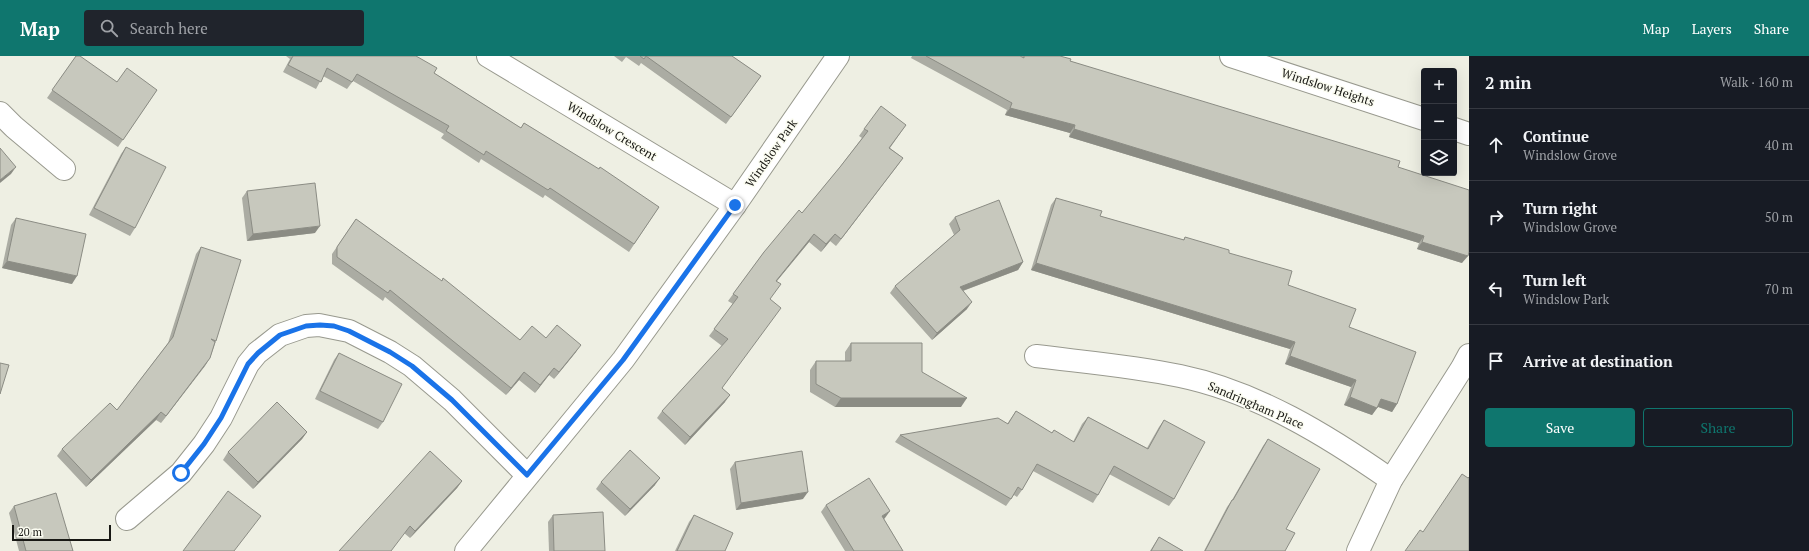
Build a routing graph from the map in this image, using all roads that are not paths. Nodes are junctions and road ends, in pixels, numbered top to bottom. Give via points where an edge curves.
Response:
1 (488, 56) edge
2 (838, 56) edge
3 (1231, 56) edge
4 (0, 113) edge
5 (1421, 118) edge
6 (1457, 130) edge
7 (1469, 134) edge
8 (64, 168) dead end
9 (735, 205) junction
10 (1469, 355) edge
11 (1036, 356) dead end
12 (527, 475) junction
13 (1391, 480) junction
14 (127, 520) dead end
15 (466, 551) edge
16 (1358, 551) edge

1 - 9 street, Windslow Crescent
2 - 9 street, Windslow Park
3 - 5 street, Windslow Heights
4 - 8 street
6 - 7 street
9 - 12 street, Windslow Park via 623,360
10 - 13 street
11 - 13 street, Sandringham Place via 1180,376 1233,392 1293,418 1320,433
12 - 14 street via 452,400 412,366 349,331 334,326 306,326 280,335 258,353 248,364 221,418 200,450 181,473
12 - 15 street, Windslow Park
13 - 16 street

